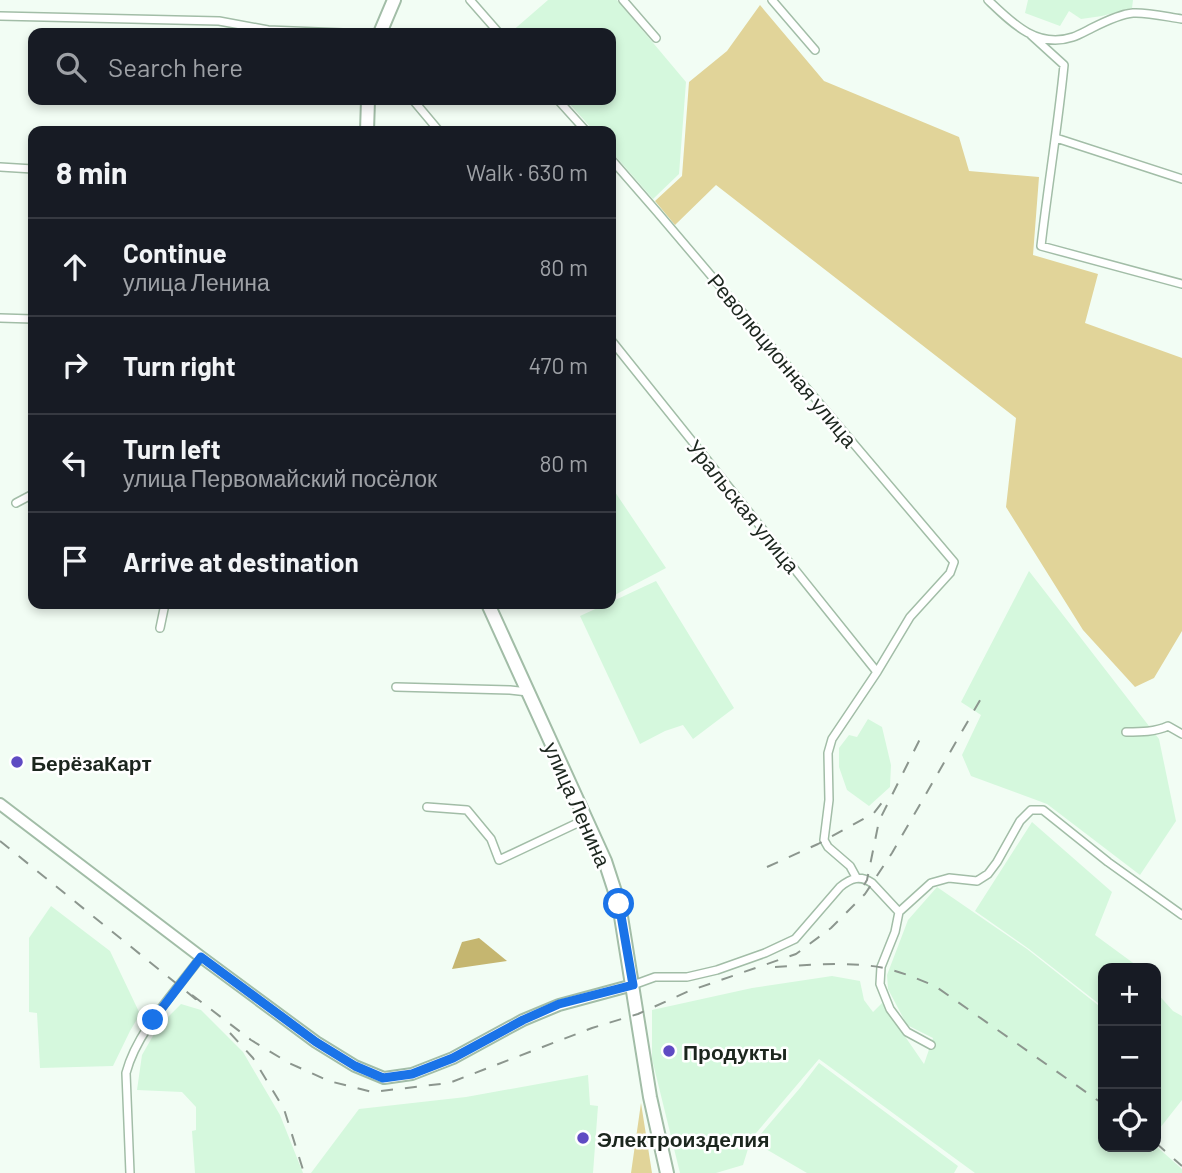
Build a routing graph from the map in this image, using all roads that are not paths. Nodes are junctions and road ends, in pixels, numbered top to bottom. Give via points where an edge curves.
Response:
1 (394, 0) edge
2 (470, 0) edge
3 (624, 0) edge
4 (772, 0) edge
5 (988, 0) edge
6 (0, 16) edge
7 (1182, 19) edge
8 (258, 28) edge
9 (382, 28) edge
10 (495, 28) edge
11 (1031, 35) junction
12 (656, 38) dead end
13 (816, 50) dead end
14 (368, 105) edge
15 (417, 105) edge
16 (563, 105) edge
17 (367, 126) edge
18 (435, 126) edge
19 (581, 126) edge
20 (1056, 138) junction
21 (616, 165) edge
22 (0, 167) edge
23 (28, 169) edge
24 (1182, 179) edge
25 (1182, 285) edge
26 (0, 318) edge
27 (28, 319) edge
28 (616, 346) edge
29 (28, 497) edge
30 (16, 503) dead end
31 (164, 609) edge
32 (490, 609) edge
33 (160, 628) dead end
34 (877, 672) junction
35 (396, 687) dead end
36 (529, 692) junction
37 (1126, 732) dead end
38 (1182, 734) edge
39 (0, 804) edge
40 (427, 807) dead end
41 (586, 819) junction
42 (856, 877) junction
43 (899, 912) junction
44 (1182, 915) edge
45 (201, 957) junction
46 (633, 985) junction
47 (931, 1045) dead end
48 (130, 1173) edge
49 (667, 1173) edge

1 - 9 main road
2 - 10 street
3 - 12 street
4 - 13 street
5 - 11 street
6 - 8 street via 219,20
7 - 11 street via 1133,13 1072,38
11 - 20 street via 1064,65
14 - 17 main road
15 - 18 street
16 - 19 street
20 - 24 street
20 - 25 street via 1041,246
21 - 34 street, Революционная улица via 954,562 950,573 910,617
22 - 23 street
26 - 27 street
28 - 34 street, Уральская улица
29 - 30 street
31 - 33 street
32 - 36 main road, улица Ленина
34 - 42 street via 832,739 828,753 830,800 824,840
35 - 36 street
36 - 41 main road, улица Ленина
37 - 38 street via 1168,726
39 - 45 street
40 - 41 street via 467,810 491,839 499,860
41 - 46 main road, улица Ленина via 619,904
42 - 43 street via 872,883
42 - 46 street via 840,887 794,939 717,970 687,977 655,977
43 - 44 street via 931,883 949,878 977,881 988,874 1020,821 1031,810 1043,810
43 - 47 street via 880,984 906,1032
45 - 46 street via 316,1042 383,1078 412,1074 453,1058 559,1004
45 - 48 street via 148,1027 126,1073
46 - 49 main road, улица Ленина

